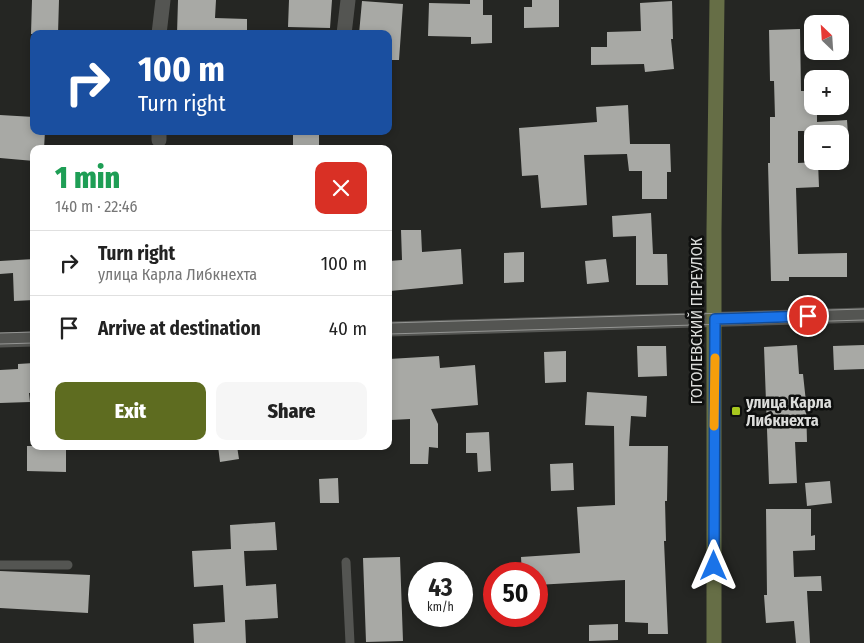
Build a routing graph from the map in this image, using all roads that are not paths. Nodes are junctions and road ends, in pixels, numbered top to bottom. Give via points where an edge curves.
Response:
1 (163, 0) edge
2 (348, 0) edge
3 (717, 0) edge
4 (159, 30) edge
5 (344, 30) edge
6 (864, 315) edge
7 (715, 319) junction
8 (392, 329) edge
9 (30, 339) edge
10 (0, 340) edge
11 (346, 562) dead end
12 (0, 565) edge
13 (68, 565) dead end
14 (350, 643) edge
15 (714, 643) edge

1 - 4 street
2 - 5 street
3 - 7 main road, ГОГОЛЕВСКИЙ ПЕРЕУЛОК
6 - 7 street
7 - 8 street
7 - 15 main road, ГОГОЛЕВСКИЙ ПЕРЕУЛОК
9 - 10 street
11 - 14 lane
12 - 13 lane

